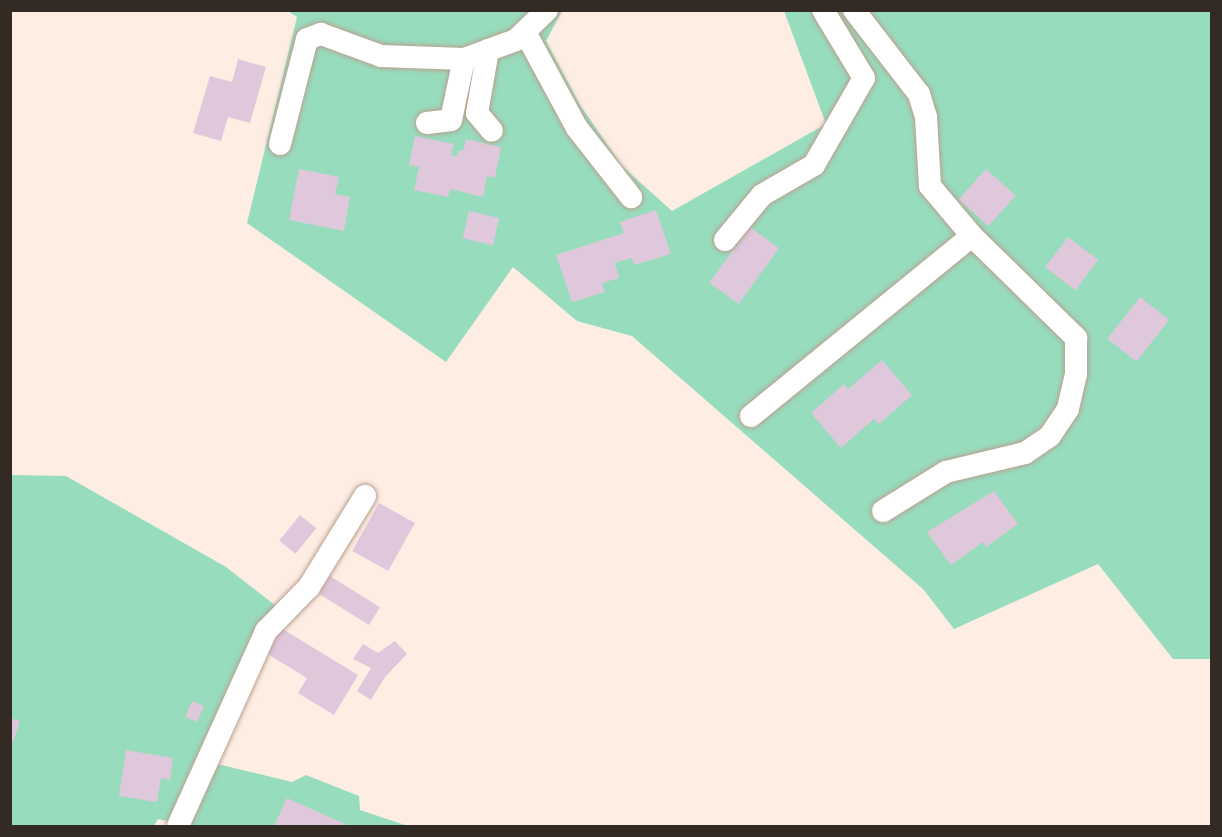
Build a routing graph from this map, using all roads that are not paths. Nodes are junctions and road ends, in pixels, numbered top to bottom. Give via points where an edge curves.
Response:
1 (547, 10) edge
2 (823, 10) edge
3 (854, 10) edge
4 (525, 32) junction
5 (488, 50) junction
6 (465, 59) junction
7 (427, 123) dead end
8 (492, 131) dead end
9 (280, 144) dead end
10 (632, 197) dead end
11 (972, 236) junction
12 (725, 240) dead end
13 (751, 416) dead end
14 (365, 496) dead end
15 (883, 511) dead end
16 (178, 826) edge

1 - 4 lane
2 - 12 lane via 864,78 814,165 762,195
3 - 11 lane via 919,94 926,117 930,186
4 - 5 lane via 516,40
4 - 10 lane via 577,128
5 - 6 lane
5 - 8 lane via 477,113
6 - 7 lane via 451,120
6 - 9 lane via 381,56 321,34 307,39
11 - 13 lane
11 - 15 lane via 1076,338 1076,374 1068,409 1050,436 1024,453 946,472
14 - 16 lane via 309,587 266,631

